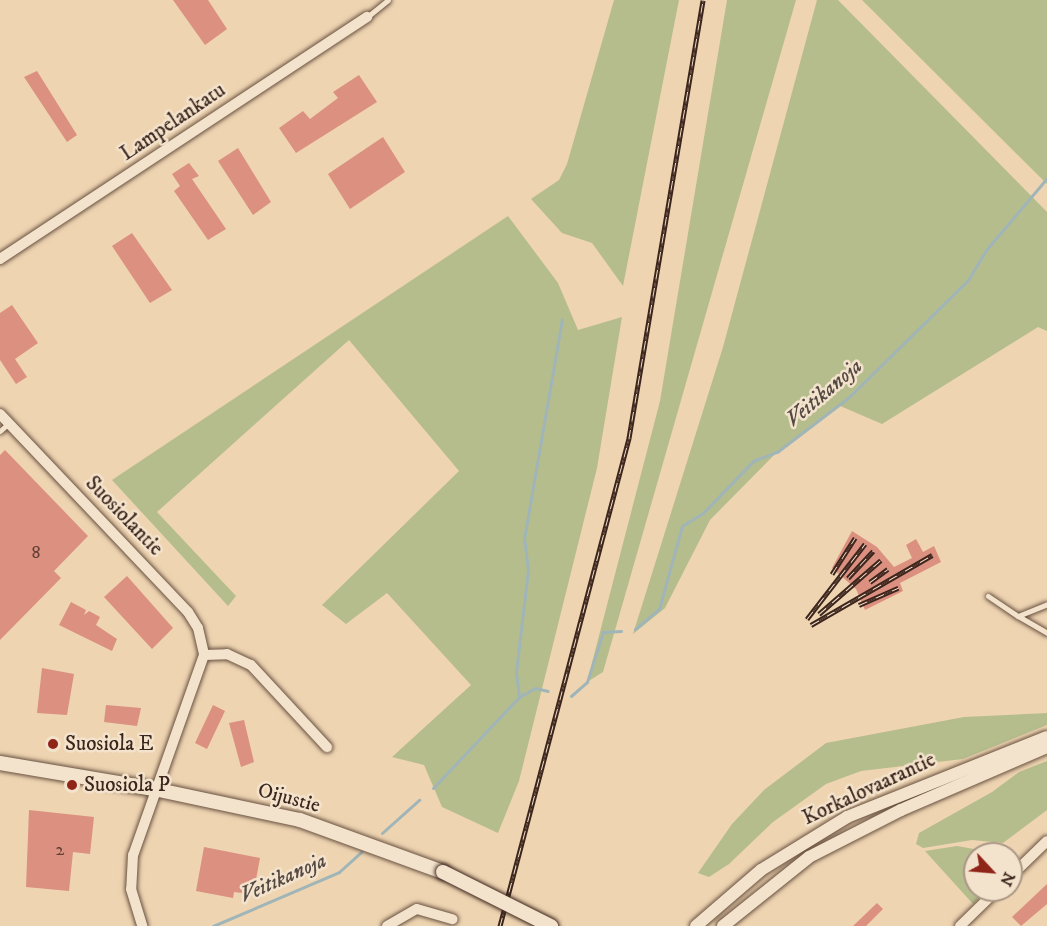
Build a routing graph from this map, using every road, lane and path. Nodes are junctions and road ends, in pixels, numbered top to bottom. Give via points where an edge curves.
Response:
1 (388, 0) edge
2 (368, 17) joint
3 (0, 260) edge
4 (0, 414) edge
5 (9, 423) junction
6 (0, 431) edge
7 (988, 596) dead end
8 (1047, 604) edge
9 (1018, 615) junction
10 (1047, 633) edge
11 (204, 655) junction
12 (1047, 737) edge
13 (327, 747) dead end
14 (1047, 747) edge
15 (0, 763) edge
16 (154, 789) junction
17 (1045, 845) edge
18 (1023, 865) edge
19 (984, 902) edge
20 (453, 919) dead end
21 (142, 926) edge
22 (387, 926) edge
23 (551, 926) edge
24 (696, 926) edge
25 (723, 926) edge
26 (960, 926) edge

1 - 2 lane
2 - 3 street, Lampelankatu
4 - 5 street, Suosiolantie
5 - 6 lane
5 - 11 street, Suosiolantie via 188,612
7 - 9 lane
8 - 9 lane
9 - 10 lane
11 - 13 street via 226,654 251,665
11 - 16 street
12 - 24 street, Korkalovaarantie via 848,817 761,870
14 - 25 street, Korkalovaarantie via 835,843 772,884
15 - 16 main road, Oijustie
16 - 21 street via 133,855 131,889
16 - 23 main road, Oijustie, bridge via 300,820 443,872
17 - 18 street
19 - 26 street
20 - 22 street via 417,909

